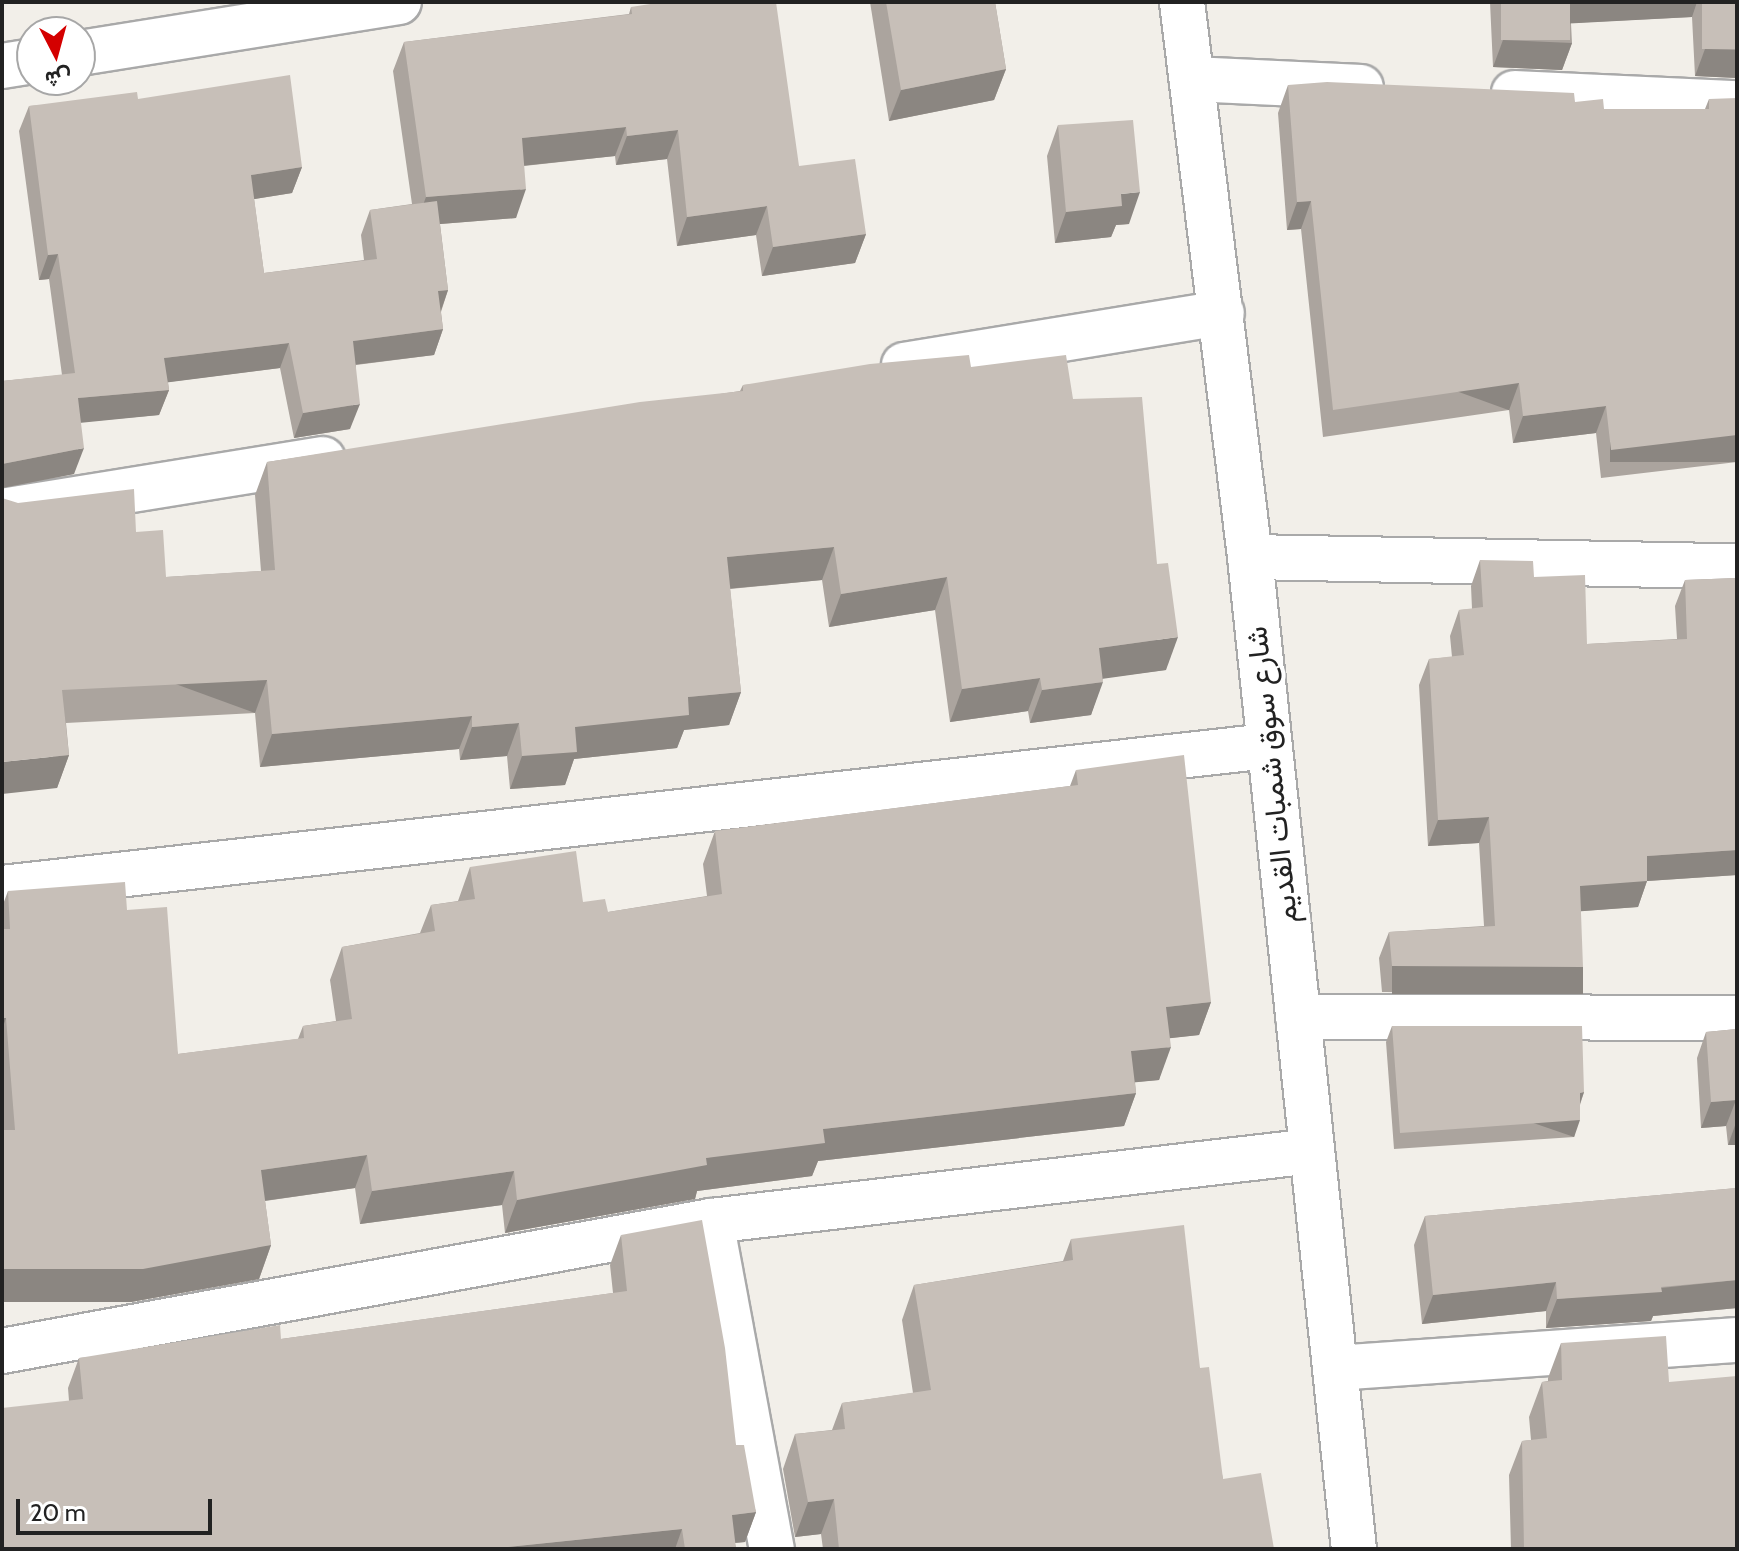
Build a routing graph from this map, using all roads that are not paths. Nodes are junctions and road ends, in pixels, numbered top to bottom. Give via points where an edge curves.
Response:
1 (399, 2) edge
2 (1182, 2) edge
3 (96, 50) edge
4 (1192, 79) junction
5 (1394, 88) edge
6 (1472, 92) edge
7 (1737, 103) edge
8 (1222, 313) junction
9 (862, 372) edge
10 (362, 453) edge
11 (2, 511) edge
12 (1250, 557) junction
13 (1737, 566) edge
14 (1268, 746) junction
15 (2, 888) edge
16 (1298, 1017) junction
17 (1737, 1018) edge
18 (1312, 1151) junction
19 (711, 1221) junction
20 (1737, 1340) edge
21 (2, 1351) edge
22 (1336, 1368) junction
23 (772, 1549) edge
24 (1354, 1549) edge

1 - 3 street
2 - 4 street, شارع سوق شمبات القديم
4 - 5 street
4 - 8 street, شارع سوق شمبات القديم
6 - 7 street
8 - 9 street
8 - 12 street, شارع سوق شمبات القديم
10 - 11 street
12 - 13 street
12 - 14 street, شارع سوق شمبات القديم
14 - 15 street
14 - 16 street, شارع سوق شمبات القديم
16 - 17 street
16 - 18 street, شارع سوق شمبات القديم
18 - 19 street
18 - 22 street, شارع سوق شمبات القديم
19 - 21 street
19 - 23 street
20 - 22 street
22 - 24 street, شارع سوق شمبات القديم

